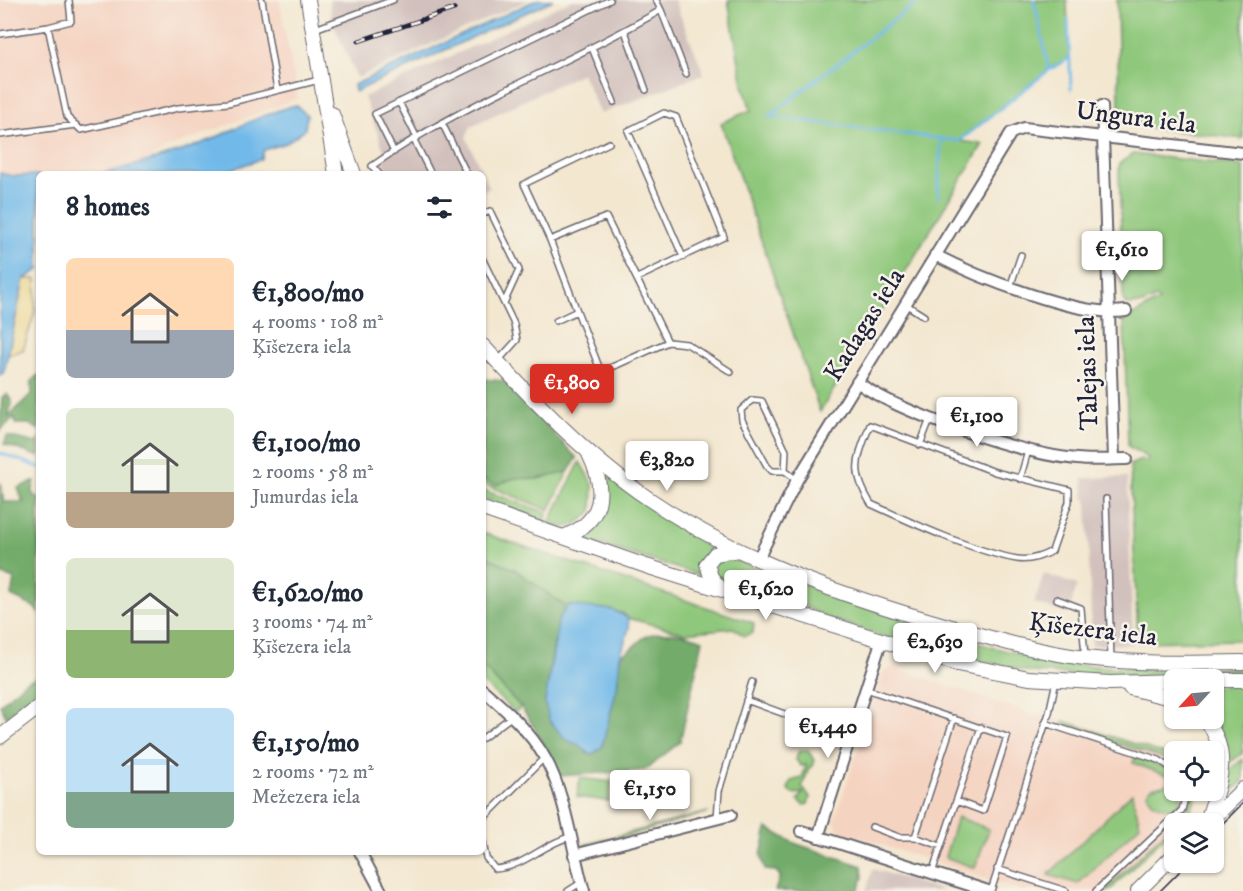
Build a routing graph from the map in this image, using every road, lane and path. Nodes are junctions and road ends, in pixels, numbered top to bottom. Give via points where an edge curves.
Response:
1 (69, 0) edge
2 (262, 0) edge
3 (308, 0) edge
4 (393, 0) edge
5 (610, 0) edge
6 (656, 0) edge
7 (660, 10) junction
8 (48, 27) junction
9 (313, 29) junction
10 (625, 31) junction
11 (0, 34) edge
12 (592, 48) junction
13 (686, 74) dead end
14 (320, 80) junction
15 (277, 90) junction
16 (646, 90) dead end
17 (324, 98) junction
18 (399, 102) junction
19 (614, 102) dead end
20 (1102, 106) dead end
21 (442, 123) junction
22 (76, 125) junction
23 (1024, 128) joint
24 (0, 135) edge
25 (1103, 137) junction
26 (415, 139) junction
27 (609, 143) dead end
28 (394, 152) junction
29 (1243, 153) edge
30 (336, 171) edge
31 (353, 171) edge
32 (376, 171) edge
33 (430, 171) edge
34 (466, 171) edge
35 (486, 213) edge
36 (550, 240) junction
37 (934, 255) junction
38 (1021, 255) dead end
39 (683, 257) junction
40 (486, 266) edge
41 (637, 278) junction
42 (1010, 287) junction
43 (504, 303) junction
44 (905, 304) junction
45 (577, 311) junction
46 (1126, 311) dead end
47 (1109, 312) junction
48 (924, 316) dead end
49 (556, 321) dead end
50 (668, 342) junction
51 (486, 349) edge
52 (497, 361) junction
53 (731, 372) dead end
54 (857, 382) junction
55 (931, 418) junction
56 (920, 445) junction
57 (1029, 449) junction
58 (587, 450) junction
59 (1114, 459) junction
60 (1127, 459) dead end
61 (785, 471) junction
62 (1020, 478) junction
63 (797, 480) junction
64 (1106, 499) dead end
65 (486, 510) edge
66 (486, 515) edge
67 (498, 515) junction
68 (563, 537) junction
69 (738, 550) junction
70 (759, 559) junction
71 (721, 589) junction
72 (1057, 599) dead end
73 (881, 642) junction
74 (1085, 658) junction
75 (1111, 661) junction
76 (1243, 662) edge
77 (1057, 680) junction
78 (1224, 680) edge
79 (1243, 680) edge
80 (1164, 681) edge
81 (752, 682) dead end
82 (1110, 683) junction
83 (866, 689) junction
84 (486, 693) edge
85 (1164, 696) edge
86 (746, 700) junction
87 (36, 709) edge
88 (511, 717) junction
89 (954, 718) junction
90 (1046, 723) junction
91 (824, 728) dead end
92 (981, 728) junction
93 (1213, 729) edge
94 (486, 736) edge
95 (0, 737) edge
96 (545, 757) junction
97 (1164, 762) edge
98 (1243, 789) edge
99 (956, 801) junction
100 (1184, 801) edge
101 (1210, 813) edge
102 (1218, 813) edge
103 (731, 815) dead end
104 (486, 816) edge
105 (717, 818) junction
106 (872, 828) dead end
107 (801, 831) dead end
108 (570, 837) junction
109 (818, 837) junction
110 (915, 837) junction
111 (941, 846) junction
112 (362, 855) edge
113 (485, 855) edge
114 (574, 855) junction
115 (1164, 865) edge
116 (997, 869) junction
117 (932, 873) junction
118 (583, 887) edge
119 (969, 888) edge
120 (381, 891) edge
121 (568, 891) edge
122 (989, 891) edge
123 (1066, 891) edge
124 (1096, 891) edge
125 (1138, 891) edge

1 - 8 lane via 71,21
2 - 15 lane
3 - 9 street
4 - 9 lane
5 - 18 lane
6 - 7 lane
7 - 10 lane
7 - 13 lane
8 - 11 lane
8 - 22 lane via 67,117
9 - 14 street
10 - 12 lane
10 - 16 lane
12 - 19 lane
12 - 21 lane
14 - 15 lane
14 - 17 street
15 - 22 lane via 81,130
17 - 30 street
17 - 31 street
18 - 26 lane
18 - 28 lane via 375,114
20 - 25 street, Talejas iela
21 - 26 lane
21 - 34 lane
22 - 24 lane
23 - 25 street, Ungura iela
23 - 37 street, Kadagas iela via 1011,133
25 - 29 street, Ungura iela
25 - 47 street, Talejas iela
26 - 28 lane
26 - 33 lane
27 - 36 lane via 524,184
28 - 32 lane via 372,166
35 - 43 lane via 490,211 519,270
36 - 41 lane via 606,217
36 - 45 lane
37 - 42 street
37 - 44 street, Kadagas iela
38 - 42 lane
39 - 39 lane via 724,237 676,117 664,113 628,131
39 - 41 lane
40 - 43 lane
41 - 50 lane
42 - 47 street
43 - 52 lane via 517,340
44 - 48 lane
44 - 54 street, Kadagas iela
45 - 49 lane
45 - 50 lane via 601,372
46 - 47 street
47 - 59 street, Talejas iela
50 - 53 lane via 687,344
51 - 52 street, Ķīšezera iela
52 - 58 street, Ķīšezera iela
54 - 55 street
54 - 63 street, Kadagas iela
55 - 56 lane
55 - 57 street
56 - 62 lane
56 - 62 lane via 870,425 856,474 871,504 995,553 1017,559 1038,558 1053,551 1069,502 1069,490
57 - 59 street via 1076,459
57 - 62 lane
58 - 68 street, Ķīšezera iela via 599,483 596,512 590,522
58 - 69 street, Ķīšezera iela via 648,498
59 - 60 street
61 - 61 lane via 786,452 767,411 762,401 752,400 741,410 742,420 767,466 772,471
61 - 63 lane
63 - 70 street, Kadagas iela
64 - 75 lane
65 - 67 street, Ķīšezera iela
66 - 67 street, Ķīšezera iela
67 - 68 street, Ķīšezera iela
68 - 71 street, Ķīšezera iela
69 - 70 street, Ķīšezera iela
69 - 71 street via 715,554 707,564
70 - 74 street, Ķīšezera iela via 891,610 1020,647
71 - 73 street, Ķīšezera iela
72 - 74 lane via 1081,608
73 - 77 street, Ķīšezera iela via 957,664
73 - 83 street
74 - 75 street, Ķīšezera iela
75 - 76 street, Ķīšezera iela
77 - 82 street, Ķīšezera iela
77 - 90 lane
78 - 79 street
80 - 82 street, Ķīšezera iela
81 - 86 lane
82 - 85 street
83 - 89 lane
83 - 109 street
84 - 88 street
86 - 91 lane
86 - 105 lane via 719,791
87 - 95 street
88 - 94 lane
88 - 96 street
89 - 92 lane
89 - 110 lane
90 - 97 lane
90 - 116 lane
92 - 99 lane
92 - 99 lane via 1007,737 983,811
93 - 101 street via 1222,758
96 - 104 lane
96 - 108 street
98 - 102 street
99 - 111 lane
100 - 124 lane via 1182,810
103 - 105 street
105 - 114 street
106 - 110 lane via 898,837
107 - 109 street
108 - 113 lane via 509,868 495,869
108 - 114 street
109 - 117 street
110 - 111 lane
111 - 117 lane
112 - 120 street
114 - 118 street
115 - 125 street
116 - 122 lane
116 - 123 lane
117 - 119 street
118 - 121 lane
119 - 122 street

